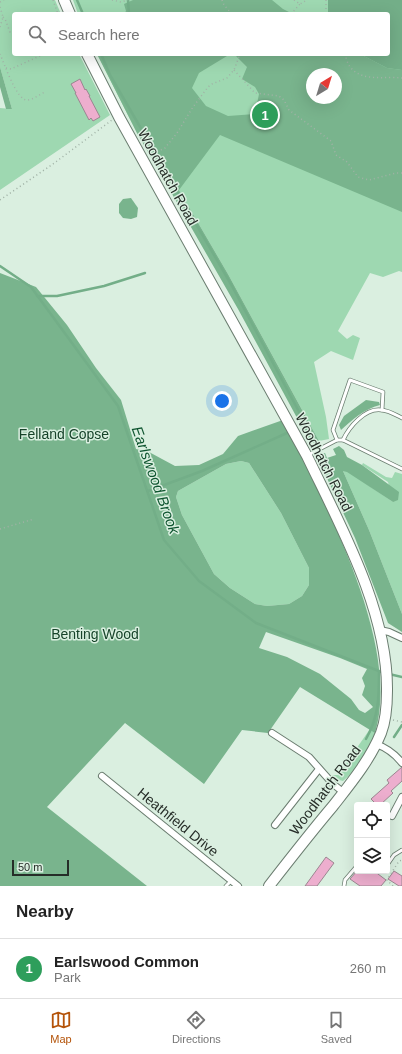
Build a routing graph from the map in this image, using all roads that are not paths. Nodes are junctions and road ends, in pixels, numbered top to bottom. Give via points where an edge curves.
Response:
1 (64, 0) edge
2 (69, 12) edge
3 (88, 56) edge
4 (382, 410) junction
5 (402, 418) edge
6 (337, 440) junction
7 (343, 440) junction
8 (307, 456) junction
9 (402, 469) edge
10 (380, 630) junction
11 (402, 638) edge
12 (272, 733) dead end
13 (376, 744) junction
14 (402, 763) edge
15 (319, 770) junction
16 (102, 776) dead end
17 (343, 792) junction
18 (402, 797) edge
19 (392, 816) dead end
20 (275, 825) dead end
21 (402, 850) edge
22 (390, 861) edge
23 (354, 870) edge
24 (231, 880) junction
25 (226, 886) edge
26 (238, 886) edge
27 (269, 886) edge
28 (344, 886) edge

1 - 2 main road
3 - 8 main road, Woodhatch Road via 119,117
4 - 5 lane
4 - 6 lane via 383,392 350,380 333,430
4 - 7 lane via 374,410 363,415 348,430
6 - 7 lane
6 - 8 lane
7 - 9 lane
8 - 10 main road, Woodhatch Road via 358,566
10 - 11 street
10 - 13 main road, Woodhatch Road via 387,676 387,702
12 - 15 street via 309,757
13 - 14 street via 384,746
13 - 17 main road, Woodhatch Road via 362,768
15 - 17 street
15 - 20 street
16 - 24 street, Heathfield Drive
17 - 27 main road, Woodhatch Road
18 - 19 street
21 - 22 lane
23 - 28 lane via 345,880
24 - 25 lane
24 - 26 street, Heathfield Drive

